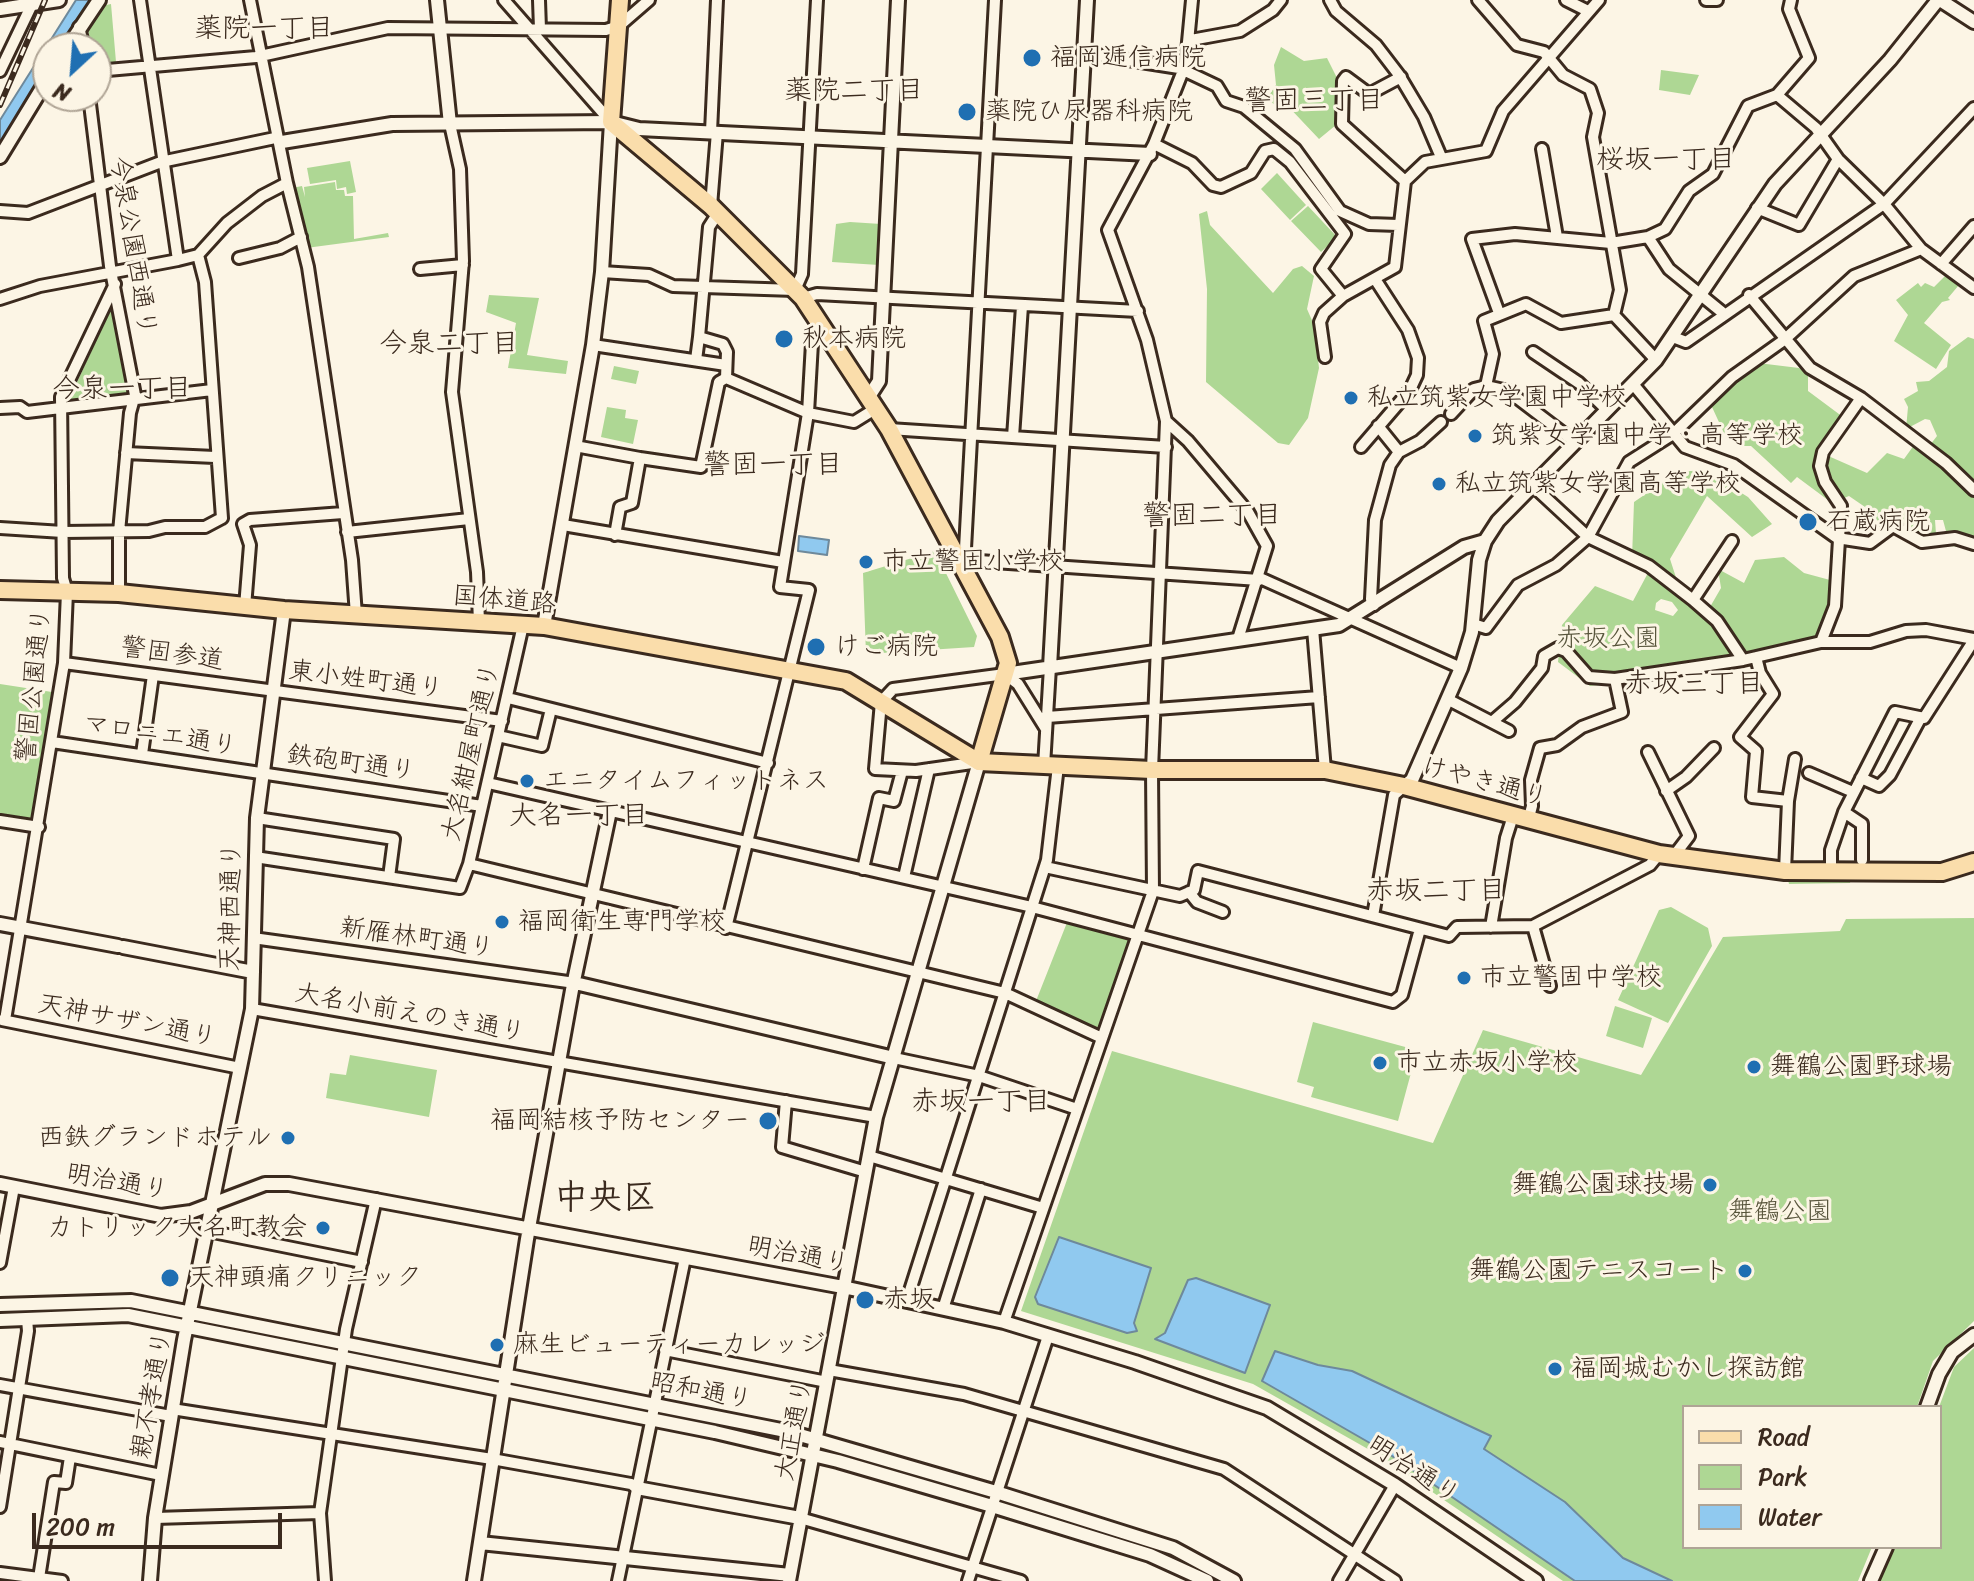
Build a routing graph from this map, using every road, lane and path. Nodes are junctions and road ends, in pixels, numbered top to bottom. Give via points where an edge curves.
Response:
1 (58, 0) edge
2 (99, 0) edge
3 (140, 0) edge
4 (250, 0) edge
5 (437, 0) edge
6 (504, 0) edge
7 (539, 0) edge
8 (620, 0) edge
9 (649, 0) edge
10 (717, 0) edge
11 (817, 0) edge
12 (898, 0) edge
13 (995, 0) edge
14 (1087, 0) edge
15 (1192, 0) edge
16 (1281, 0) edge
17 (1330, 0) edge
18 (1478, 0) edge
19 (1566, 0) edge
20 (1599, 0) edge
21 (1706, 0) edge
22 (1717, 0) edge
23 (1791, 0) edge
24 (1939, 0) edge
25 (33, 2) edge
26 (0, 9) edge
27 (1588, 11) junction
28 (1974, 22) edge
29 (619, 26) junction
30 (79, 27) junction
31 (440, 29) junction
32 (534, 29) junction
33 (76, 32) edge
34 (80, 32) edge
35 (1191, 40) junction
36 (1084, 53) junction
37 (264, 56) junction
38 (1551, 59) junction
39 (149, 67) junction
40 (1184, 69) junction
41 (112, 70) edge
42 (0, 71) edge
43 (1401, 77) junction
44 (1777, 95) junction
45 (32, 104) edge
46 (1974, 108) edge
47 (91, 112) edge
48 (611, 122) junction
49 (450, 124) junction
50 (714, 132) junction
51 (1821, 135) junction
52 (810, 137) junction
53 (282, 142) junction
54 (891, 142) junction
55 (986, 146) junction
56 (1079, 149) junction
57 (1152, 149) junction
58 (1542, 149) dead end
59 (0, 157) edge
60 (1441, 157) junction
61 (1838, 159) junction
62 (161, 162) junction
63 (1405, 181) junction
64 (287, 183) junction
65 (100, 186) junction
66 (1884, 204) junction
67 (1757, 208) junction
68 (715, 209) junction
69 (0, 211) edge
70 (1398, 225) junction
71 (1974, 226) edge
72 (301, 237) junction
73 (1557, 237) junction
74 (1648, 237) junction
75 (1611, 243) junction
76 (1921, 249) junction
77 (198, 255) junction
78 (239, 258) dead end
79 (178, 260) junction
80 (1941, 264) junction
81 (463, 265) junction
82 (420, 269) dead end
83 (602, 272) junction
84 (114, 279) junction
85 (1375, 279) junction
86 (704, 288) junction
87 (1974, 288) edge
88 (799, 294) junction
89 (1700, 295) junction
90 (1749, 295) junction
91 (1343, 296) junction
92 (884, 298) junction
93 (0, 299) edge
94 (979, 303) junction
95 (1022, 306) junction
96 (1069, 308) junction
97 (1138, 311) junction
98 (1499, 313) junction
99 (1723, 313) junction
100 (1614, 315) junction
101 (819, 322) junction
102 (699, 337) junction
103 (1673, 337) junction
104 (1784, 340) junction
105 (593, 345) junction
106 (1533, 352) dead end
107 (1325, 357) dead end
108 (696, 360) junction
109 (1656, 360) junction
110 (726, 365) junction
111 (726, 378) junction
112 (1633, 384) junction
113 (1486, 386) junction
114 (212, 390) junction
115 (1861, 398) junction
116 (134, 400) junction
117 (872, 404) junction
118 (0, 408) edge
119 (60, 408) junction
120 (1607, 410) junction
121 (808, 413) junction
122 (1451, 414) dead end
123 (1166, 421) junction
124 (1441, 422) dead end
125 (1378, 426) junction
126 (889, 429) junction
127 (972, 433) junction
128 (1673, 434) junction
129 (1013, 437) junction
130 (1063, 441) junction
131 (1575, 442) junction
132 (575, 446) junction
133 (1166, 447) junction
134 (1361, 447) dead end
135 (1399, 452) junction
136 (126, 453) junction
137 (215, 457) junction
138 (640, 458) junction
139 (1532, 485) junction
140 (1974, 490) edge
141 (343, 513) junction
142 (222, 518) junction
143 (469, 519) junction
144 (243, 524) junction
145 (563, 525) junction
146 (0, 528) edge
147 (63, 532) junction
148 (119, 532) junction
149 (347, 532) junction
150 (615, 535) junction
151 (1588, 537) junction
152 (1837, 538) junction
153 (1485, 541) junction
154 (1732, 541) dead end
155 (1974, 544) edge
156 (960, 561) junction
157 (783, 562) junction
158 (1056, 566) junction
159 (1160, 573) junction
160 (1260, 579) junction
161 (0, 590) edge
162 (67, 592) junction
163 (119, 593) junction
164 (1693, 600) junction
165 (1374, 605) junction
166 (245, 607) junction
167 (284, 610) junction
168 (356, 615) junction
169 (1353, 618) junction
170 (479, 622) junction
171 (1473, 624) junction
172 (523, 625) junction
173 (544, 626) junction
174 (1313, 629) junction
175 (1238, 639) junction
176 (1974, 640) edge
177 (1821, 642) junction
178 (1157, 653) junction
179 (1756, 657) junction
180 (1743, 660) junction
181 (64, 663) junction
182 (1050, 667) junction
183 (1461, 668) junction
184 (791, 670) junction
185 (1005, 674) junction
186 (153, 675) junction
187 (1615, 679) junction
188 (273, 691) junction
189 (1319, 697) junction
190 (508, 698) junction
191 (1447, 699) junction
192 (881, 702) junction
193 (551, 709) junction
194 (1155, 711) junction
195 (1920, 719) junction
196 (502, 721) junction
197 (1493, 721) junction
198 (1046, 723) junction
199 (1509, 731) dead end
200 (498, 736) junction
201 (52, 742) junction
202 (1714, 748) dead end
203 (1648, 752) dead end
204 (142, 754) junction
205 (1795, 759) dead end
206 (979, 762) junction
207 (768, 763) junction
208 (1051, 766) junction
209 (929, 769) junction
210 (1152, 770) junction
211 (1325, 770) junction
212 (902, 771) junction
213 (260, 773) junction
214 (1809, 773) dead end
215 (1861, 778) junction
216 (488, 783) junction
217 (1404, 786) junction
218 (1666, 791) junction
219 (1853, 792) junction
220 (1788, 801) junction
221 (482, 806) junction
222 (610, 811) junction
223 (1844, 812) junction
224 (257, 818) junction
225 (1521, 818) junction
226 (0, 821) edge
227 (39, 827) junction
228 (747, 844) junction
229 (1666, 856) junction
230 (255, 857) junction
231 (1862, 860) dead end
232 (1974, 863) edge
233 (469, 864) junction
234 (1045, 867) junction
235 (863, 869) junction
236 (1831, 870) junction
237 (1785, 871) junction
238 (389, 877) junction
239 (904, 877) junction
240 (943, 886) junction
241 (1153, 891) junction
242 (1189, 892) junction
243 (593, 895) junction
244 (1032, 907) junction
245 (1223, 912) dead end
246 (1373, 916) junction
247 (0, 924) edge
248 (1533, 926) junction
249 (1491, 927) junction
250 (23, 928) junction
251 (726, 928) junction
252 (1420, 929) junction
253 (1138, 935) junction
254 (253, 938) junction
255 (253, 972) junction
256 (919, 975) junction
257 (575, 983) junction
258 (1550, 986) dead end
259 (1005, 993) junction
260 (252, 1009) junction
261 (3, 1020) edge
262 (1102, 1038) junction
263 (894, 1058) junction
264 (560, 1062) junction
265 (240, 1068) junction
266 (979, 1076) junction
267 (786, 1101) junction
268 (1077, 1109) junction
269 (876, 1117) junction
270 (869, 1156) junction
271 (866, 1172) junction
272 (946, 1178) junction
273 (0, 1184) edge
274 (14, 1187) junction
275 (981, 1189) junction
276 (376, 1199) junction
277 (213, 1203) junction
278 (1043, 1208) junction
279 (531, 1228) junction
280 (208, 1231) junction
281 (685, 1258) junction
282 (362, 1262) junction
283 (0, 1263) edge
284 (843, 1287) junction
285 (907, 1300) junction
286 (0, 1305) edge
287 (943, 1309) junction
288 (189, 1312) junction
289 (27, 1319) junction
290 (0, 1320) edge
291 (1004, 1322) junction
292 (187, 1327) junction
293 (1974, 1335) edge
294 (1048, 1336) junction
295 (344, 1343) junction
296 (665, 1350) junction
297 (343, 1358) junction
298 (506, 1376) junction
299 (828, 1376) junction
300 (0, 1385) edge
301 (20, 1388) junction
302 (504, 1390) junction
303 (654, 1405) junction
304 (1928, 1405) edge
305 (1023, 1410) junction
306 (172, 1412) junction
307 (651, 1419) junction
308 (332, 1433) junction
309 (816, 1440) junction
310 (5, 1443) edge
311 (812, 1456) junction
312 (70, 1457) junction
313 (492, 1459) junction
314 (161, 1475) junction
315 (1395, 1485) junction
316 (637, 1488) junction
317 (996, 1492) junction
318 (992, 1506) junction
319 (0, 1507) edge
320 (320, 1513) junction
321 (155, 1518) junction
322 (800, 1518) junction
323 (480, 1543) junction
324 (1885, 1549) edge
325 (1354, 1555) junction
326 (624, 1558) junction
327 (973, 1566) junction
328 (0, 1573) edge
329 (1187, 1576) edge
330 (39, 1578) junction
331 (789, 1578) edge
332 (1530, 1579) edge
333 (62, 1581) edge
334 (150, 1581) edge
335 (325, 1581) edge
336 (474, 1581) edge
337 (618, 1581) edge
338 (968, 1581) edge
339 (1021, 1581) edge
340 (1207, 1581) edge
341 (1234, 1581) edge
342 (1339, 1581) edge
343 (1395, 1581) edge
344 (1871, 1581) edge

1 - 25 street
2 - 30 street
3 - 39 street
4 - 37 street
5 - 31 street
6 - 32 street
7 - 32 street
8 - 29 main road
9 - 29 street
10 - 50 street
11 - 52 street
12 - 54 street
13 - 55 street
14 - 36 street
15 - 35 street
16 - 35 street via 1240,31
17 - 43 street
18 - 38 street via 1517,45
19 - 27 street
20 - 27 street
21 - 22 street
23 - 44 street via 1789,9 1809,58
24 - 28 street
24 - 51 street
25 - 26 street
25 - 42 street
27 - 38 street
29 - 32 street
29 - 48 main road
30 - 33 street
30 - 34 street
31 - 32 street
31 - 37 street via 388,28
31 - 49 street
32 - 48 street
35 - 40 street
36 - 40 street
36 - 56 street
37 - 39 street
37 - 53 street
38 - 60 street via 1525,81 1503,111 1486,151
38 - 75 street via 1563,75 1590,89 1598,113 1593,137
39 - 41 street
39 - 62 street
40 - 57 street
40 - 70 street via 1217,86 1226,101 1244,107 1295,149 1340,211 1369,224
43 - 60 street
43 - 63 street via 1369,94 1346,77 1342,124
44 - 51 street
44 - 74 street via 1748,106 1713,174 1689,191 1665,229
45 - 59 street
46 - 66 street
47 - 65 street, 今泉公園西通り
48 - 49 street
48 - 50 street via 639,129
48 - 68 main road
48 - 83 street
49 - 53 street via 392,124
49 - 81 street via 460,169
50 - 52 street
50 - 68 street
51 - 61 street
51 - 67 street
52 - 54 street
52 - 88 street
53 - 62 street via 275,138
53 - 64 street
54 - 55 street
54 - 92 street
55 - 56 street
55 - 94 street
56 - 57 street
56 - 96 street
57 - 91 street via 1192,163 1221,187 1251,173 1265,151 1274,149 1345,234 1321,269
57 - 97 street via 1108,230
58 - 73 street
60 - 63 street via 1425,162
61 - 66 street
61 - 67 street via 1799,225
62 - 65 street
62 - 79 street
63 - 70 street
64 - 72 street
64 - 77 street via 227,223
65 - 69 street via 28,213
65 - 84 street, 今泉公園西通り
66 - 76 street
66 - 90 street
67 - 89 street
68 - 86 street
68 - 88 main road
70 - 85 street via 1395,267
71 - 80 street
72 - 78 street
72 - 141 street
73 - 75 street
73 - 98 street via 1472,239
74 - 75 street
74 - 89 street via 1669,269
75 - 100 street via 1620,290
76 - 80 street
76 - 104 street via 1854,276
77 - 79 street
77 - 114 street via 205,282
79 - 84 street
80 - 87 street
81 - 82 street
81 - 143 street via 452,377
83 - 86 street via 649,275 673,286
83 - 105 street
84 - 93 street via 40,286
84 - 116 street, 今泉公園西通り
84 - 119 street
85 - 91 street
85 - 125 street via 1408,330 1418,358 1410,390
86 - 88 street
86 - 102 street
88 - 92 street
88 - 101 main road
89 - 99 street
89 - 103 street
90 - 99 street
90 - 104 street
91 - 107 street via 1320,322
92 - 94 street
92 - 117 street via 879,381
94 - 95 street
94 - 127 street
95 - 96 street
95 - 129 street
96 - 97 street
96 - 130 street
97 - 123 street
98 - 100 street via 1526,304 1561,323
98 - 113 street via 1484,321 1493,354
99 - 103 street via 1686,342
100 - 109 street
101 - 117 main road
101 - 121 street via 812,343
102 - 108 street
102 - 110 street via 723,344
103 - 109 street
104 - 115 street via 1810,368
104 - 128 street via 1732,377
105 - 108 street
105 - 132 street
106 - 120 street
108 - 110 street
109 - 112 street
110 - 111 street
111 - 121 street
111 - 138 street via 719,382 701,467
112 - 120 street
112 - 128 street
113 - 122 street via 1474,389
113 - 131 street via 1508,391
114 - 116 street
114 - 137 street
115 - 140 street
115 - 152 street via 1823,452 1820,466 1841,506
116 - 119 street
116 - 136 street, 今泉公園西通り
117 - 121 street via 854,422
117 - 126 main road
118 - 119 street
119 - 147 street, 警固公園通り
120 - 131 street
121 - 157 street
123 - 133 street
123 - 160 street via 1248,512 1267,546
124 - 135 street
125 - 134 street
125 - 135 street
126 - 127 street
126 - 156 main road
127 - 129 street
127 - 156 street
128 - 151 street via 1629,462
128 - 152 street via 1685,447 1734,465
129 - 130 street
130 - 133 street
130 - 158 street
131 - 139 street
132 - 138 street
132 - 145 street
133 - 159 street
135 - 165 street via 1390,465 1375,520
136 - 137 street
136 - 148 street, 今泉公園西通り
137 - 142 street
138 - 150 street via 632,503 620,507
139 - 151 street
139 - 153 street
141 - 144 street
141 - 149 street
142 - 144 street
142 - 148 street via 205,527
143 - 149 street
143 - 170 street
144 - 166 street via 250,545
145 - 150 street
145 - 173 street
146 - 147 street
147 - 148 street
147 - 162 street, 警固公園通り
148 - 163 street, 今泉公園西通り
149 - 168 street
150 - 157 street
151 - 164 street via 1649,566
151 - 171 street via 1556,565 1518,585 1486,628
152 - 155 street via 1870,543 1893,526 1922,542 1955,538
152 - 177 street via 1835,606
153 - 165 street via 1464,547
153 - 171 street
154 - 164 street
156 - 158 street
156 - 185 main road via 1007,653
157 - 184 street via 780,587 809,590
158 - 159 street
158 - 182 street
159 - 160 street
159 - 178 street
160 - 169 street
160 - 175 street
161 - 162 main road, 国体道路
162 - 163 main road, 国体道路
162 - 181 street, 警固公園通り
163 - 166 main road, 国体道路
164 - 180 street via 1717,621
165 - 169 street
166 - 167 main road, 国体道路
167 - 168 main road, 国体道路
167 - 188 street, 天神西通り
168 - 170 main road, 国体道路
169 - 174 street
169 - 183 street
170 - 172 main road, 国体道路
171 - 183 street
172 - 173 main road, 国体道路
172 - 190 street, 大名紺屋町通り
173 - 184 main road, 国体道路
174 - 175 street
174 - 189 street
175 - 178 street
176 - 177 street via 1926,630 1870,642
176 - 195 street
177 - 179 street
178 - 182 street
178 - 194 street
179 - 180 street
179 - 220 street via 1773,694 1740,737 1756,751 1752,797
180 - 187 street
181 - 186 street, 警固参道
181 - 201 street, 警固公園通り
182 - 185 street
182 - 198 street
183 - 191 street
184 - 192 main road, 国体道路 via 846,681
184 - 207 street
185 - 192 street via 893,689
185 - 198 street
185 - 206 main road
186 - 188 street, 警固参道
186 - 204 street
187 - 197 street via 1589,677 1558,648 1544,656 1542,668
187 - 225 street via 1622,712 1582,727 1557,745 1540,748 1531,780 1532,806
188 - 196 street, 東小姓町通り
188 - 213 street, 天神西通り
189 - 194 street
189 - 211 street
190 - 193 street
190 - 196 street, 大名紺屋町通り
191 - 197 street
191 - 217 street via 1412,780
192 - 206 main road, 国体道路
192 - 212 street via 875,769
193 - 200 street via 542,746
193 - 207 street
194 - 198 street
194 - 210 street
195 - 215 street via 1890,775 1879,786
195 - 215 street via 1895,712
196 - 200 street, 大名紺屋町通り
197 - 199 street
198 - 208 street
200 - 216 street, 大名紺屋町通り
201 - 204 street, マロニエ通り
201 - 227 street, 警固公園通り
202 - 218 street
203 - 218 street
204 - 213 street, マロニエ通り
205 - 220 street
206 - 208 main road, けやき通り
206 - 209 street
206 - 240 street, 大正通り
207 - 228 street
208 - 210 main road, けやき通り
208 - 234 street
209 - 212 street
209 - 239 street
210 - 211 main road, けやき通り
210 - 241 street
211 - 217 main road, けやき通り
212 - 235 street via 894,801 879,798
213 - 221 street, 鉄砲町通り
213 - 224 street, 天神西通り
214 - 219 street
215 - 219 street
216 - 221 street, 大名紺屋町通り
216 - 222 street
217 - 225 main road, けやき通り
217 - 246 street via 1394,795
218 - 229 street via 1689,836
219 - 223 street
220 - 237 street
221 - 233 street, 大名紺屋町通り
222 - 228 street
222 - 243 street
223 - 231 street via 1862,824
223 - 236 street via 1831,850
224 - 230 street, 天神西通り
224 - 238 street via 394,839
225 - 229 main road, けやき通り
225 - 249 street via 1506,838
226 - 227 street
227 - 250 street, 警固公園通り
228 - 235 street
228 - 251 street
229 - 237 main road, けやき通り
229 - 248 street
230 - 238 street
230 - 254 street, 天神西通り
232 - 236 main road, けやき通り via 1942,872
233 - 238 street, 大名紺屋町通り via 460,888
233 - 243 street
234 - 241 street
234 - 244 street
235 - 239 street
236 - 237 main road, けやき通り
239 - 240 street
240 - 244 street
240 - 256 street, 大正通り
241 - 242 street via 1180,896
241 - 253 street
242 - 245 street via 1197,902
242 - 246 street via 1198,871
243 - 251 street
243 - 257 street
244 - 253 street
244 - 259 street
246 - 252 street
247 - 250 street
248 - 249 street
248 - 258 street
249 - 252 street via 1457,927 1449,936
250 - 255 street
250 - 261 street, 警固公園通り
251 - 256 street
252 - 253 street via 1402,995 1393,1002
253 - 262 street
254 - 255 street, 天神西通り
254 - 257 street, 新雁林町通り
255 - 260 street, 天神西通り
256 - 259 street
256 - 263 street, 大正通り
257 - 263 street
257 - 264 street
259 - 262 street
259 - 266 street
260 - 264 street, 大名小前えのき通り
260 - 265 street, 天神西通り
261 - 265 street, 天神サザン通り
262 - 268 street
263 - 266 street
263 - 269 street, 大正通り
264 - 267 street, 大名小前えのき通り
264 - 279 street
265 - 277 street, 天神西通り
266 - 268 street
266 - 272 street
267 - 269 street, 大名小前えのき通り
267 - 271 street via 782,1147
268 - 278 street
269 - 270 street, 大正通り
270 - 271 street, 大正通り
270 - 272 street
271 - 284 street, 大正通り
272 - 275 street
272 - 285 street
273 - 274 street, 明治通り
274 - 277 street, 明治通り via 161,1216
274 - 283 street
275 - 278 street
275 - 287 street
276 - 277 street, 明治通り via 265,1184
276 - 279 street, 明治通り
276 - 282 street
277 - 280 street, 天神西通り
278 - 291 street
279 - 281 street, 明治通り
279 - 298 street
280 - 282 street
280 - 288 street, 親不孝通り
281 - 284 street, 明治通り
281 - 296 street
282 - 295 street
284 - 285 street, 明治通り
284 - 299 street, 大正通り
285 - 287 street, 明治通り
286 - 288 street, 昭和通り via 131,1301
287 - 291 street, 明治通り
288 - 292 street, 親不孝通り
288 - 295 street, 昭和通り
289 - 290 street, 昭和通り
289 - 292 street, 昭和通り via 128,1315
289 - 301 street
291 - 294 street, 明治通り
292 - 297 street, 昭和通り
292 - 306 street, 親不孝通り
293 - 304 street via 1952,1352
294 - 305 street
294 - 315 street, 明治通り via 1267,1408
295 - 297 street
295 - 298 street, 昭和通り
296 - 299 street
296 - 303 street
297 - 302 street, 昭和通り
297 - 308 street
298 - 302 street
298 - 303 street, 昭和通り
299 - 305 street via 964,1394
299 - 309 street, 大正通り
300 - 301 street
301 - 306 street
301 - 310 street
302 - 307 street, 昭和通り
302 - 313 street
303 - 307 street
303 - 309 street, 昭和通り
305 - 317 street
305 - 325 street via 1224,1469
306 - 308 street
306 - 314 street, 親不孝通り
307 - 311 street, 昭和通り
307 - 316 street
308 - 313 street
308 - 320 street
309 - 311 street, 大正通り
309 - 317 street, 昭和通り
310 - 312 street
310 - 319 street
311 - 318 street, 昭和通り
311 - 322 street, 大正通り
312 - 314 street
312 - 330 street via 66,1483 54,1482
313 - 316 street
313 - 323 street
314 - 321 street, 親不孝通り
315 - 325 street
315 - 332 street, 明治通り
316 - 322 street
316 - 326 street
317 - 318 street
317 - 341 street, 昭和通り via 1173,1548
318 - 327 street
318 - 329 street, 昭和通り
320 - 321 street
320 - 335 street
321 - 334 street, 親不孝通り
322 - 327 street
322 - 331 street, 大正通り
323 - 326 street
323 - 336 street
324 - 344 street
325 - 342 street
325 - 343 street
326 - 331 street
326 - 337 street
327 - 338 street
327 - 339 street
328 - 330 street
329 - 340 street, 昭和通り
330 - 333 street

